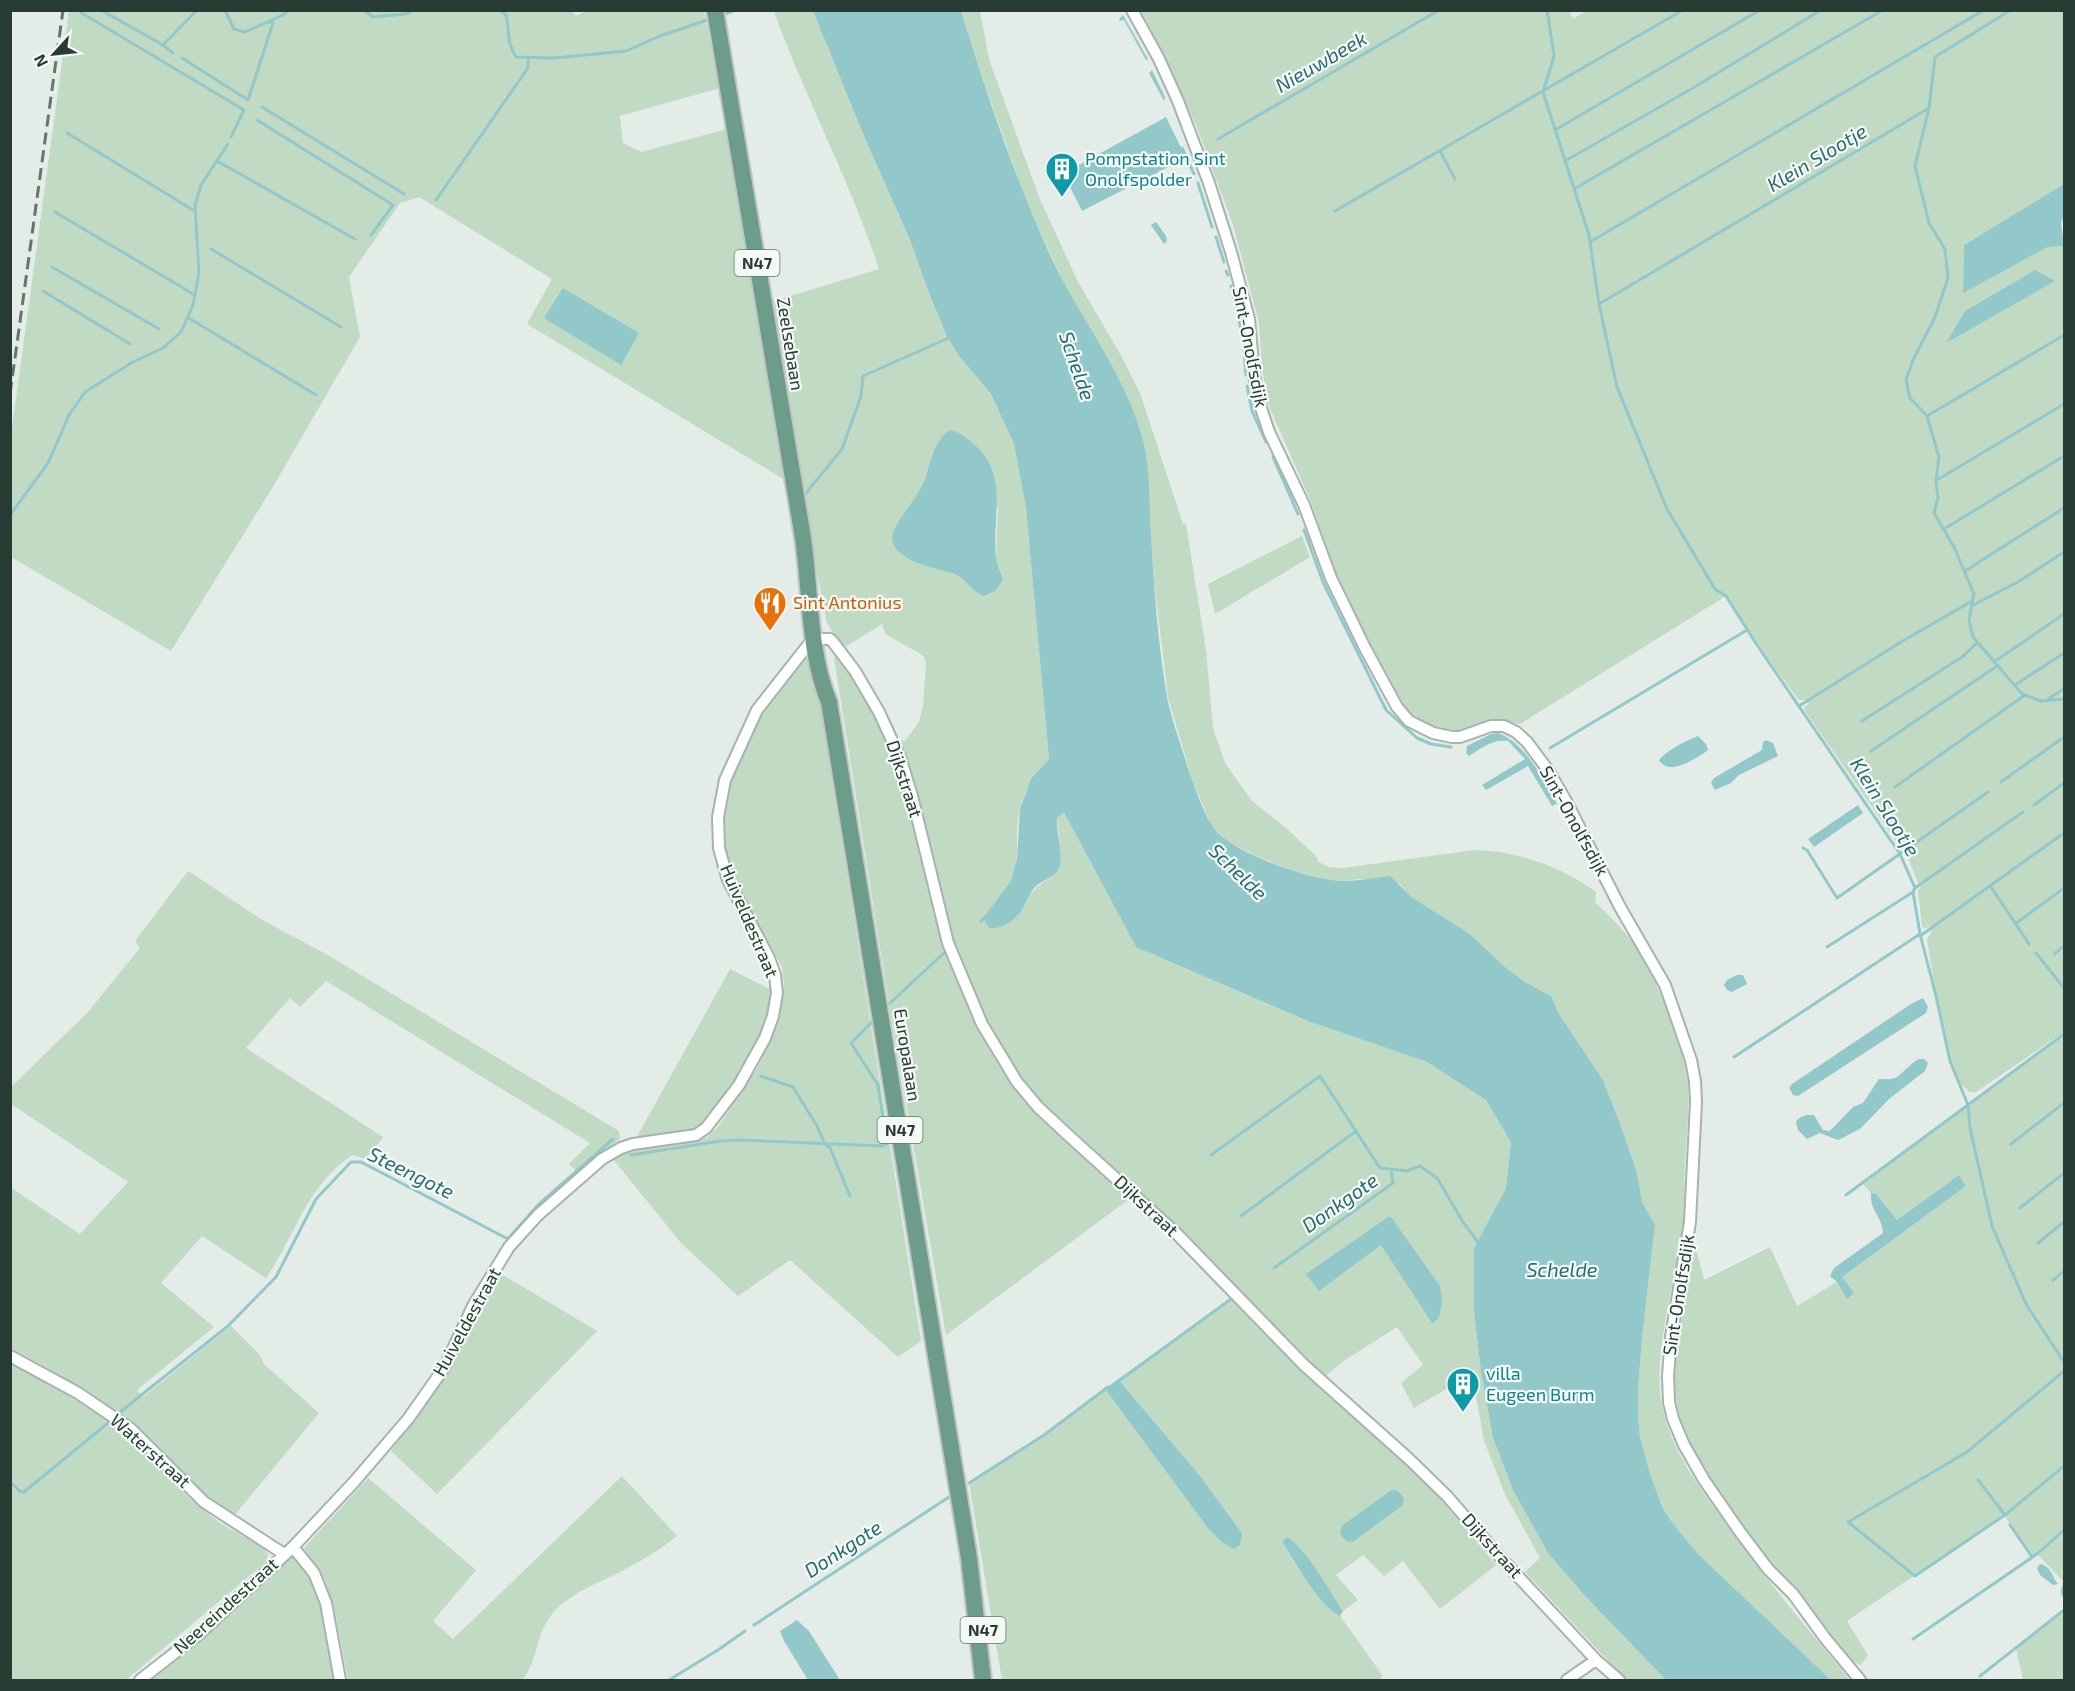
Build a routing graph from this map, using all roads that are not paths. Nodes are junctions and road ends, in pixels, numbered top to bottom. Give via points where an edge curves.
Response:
1 (1132, 10) edge
2 (716, 16) edge
3 (819, 640) junction
4 (829, 702) joint
5 (10, 1356) edge
6 (289, 1550) junction
7 (969, 1558) junction
8 (1596, 1660) junction
9 (140, 1680) edge
10 (340, 1680) edge
11 (983, 1680) edge
12 (990, 1680) edge
13 (1568, 1680) edge
14 (1619, 1680) edge
15 (1860, 1680) edge

1 - 15 street, Sint-Onolfsdijk via 1159,58 1209,183 1249,319 1259,402 1269,432 1304,505 1331,578 1397,707 1409,721 1433,733 1452,737 1504,726 1527,742 1566,801 1665,985 1691,1060 1696,1102 1690,1222 1668,1376 1673,1419 1704,1480 1740,1532
2 - 3 main road, Zeelsebaan / N47 via 809,578 818,607
3 - 4 main road, Zeelsebaan / N47
3 - 6 street, Huiveldestraat via 808,645 757,710 725,780 718,817 719,848 728,880 769,958 777,993 765,1038 739,1085 706,1128 696,1135 621,1148 602,1159 538,1215 509,1247 473,1306 444,1368 408,1419
3 - 8 street, Dijkstraat via 830,639 855,671 894,744 912,796 951,950 982,1024 1017,1082 1038,1107 1177,1234 1304,1365 1410,1459
4 - 7 main road, Europalaan / N47
5 - 6 street, Waterstraat via 78,1393 131,1429 204,1502
6 - 9 street, Neereindestraat via 199,1634
6 - 10 street, Waterstraat via 314,1573 326,1603
7 - 11 main road, Europalaan / N47
7 - 12 main road, Europalaan / N47
8 - 13 street
8 - 14 street, Dijkstraat

